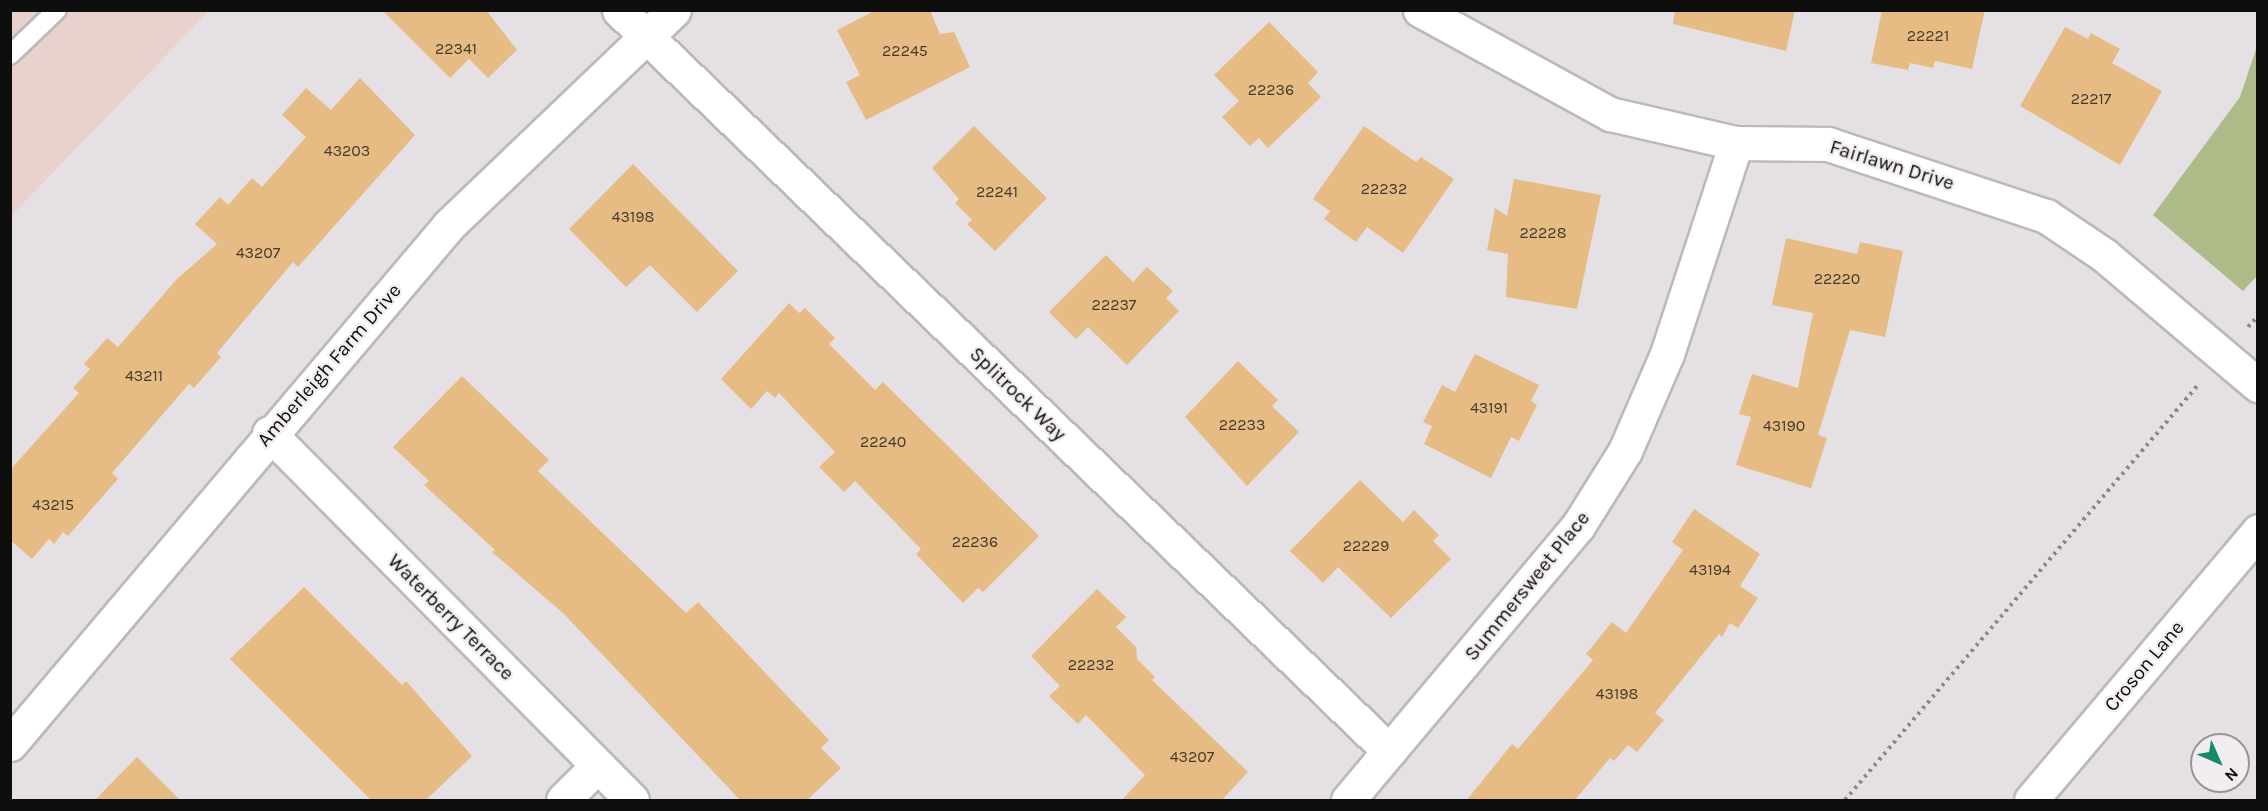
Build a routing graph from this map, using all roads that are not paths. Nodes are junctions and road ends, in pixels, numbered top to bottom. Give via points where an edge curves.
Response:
1 (57, 10) edge
2 (620, 10) edge
3 (674, 10) edge
4 (1420, 10) edge
5 (646, 37) junction
6 (10, 55) edge
7 (1736, 143) junction
8 (2258, 385) edge
9 (269, 433) junction
10 (2258, 531) edge
11 (10, 744) edge
12 (1389, 751) junction
13 (597, 766) junction
14 (563, 801) edge
15 (632, 801) edge
16 (1348, 801) edge
17 (2031, 801) edge

1 - 6 lane
2 - 5 street, Splitrock Way
3 - 5 street, Amberleigh Farm Drive
4 - 7 street, Fairlawn Drive via 1610,114
5 - 9 street, Amberleigh Farm Drive via 449,225
5 - 12 street, Splitrock Way
7 - 8 street, Fairlawn Drive via 1828,144 2046,216 2104,255
7 - 12 street, Summersweet Place via 1667,354 1624,451 1578,526
9 - 11 street, Amberleigh Farm Drive
9 - 13 street, Waterberry Terrace
10 - 17 street, Croson Lane
12 - 16 street, Summersweet Place
13 - 14 street
13 - 15 street, Waterberry Terrace

